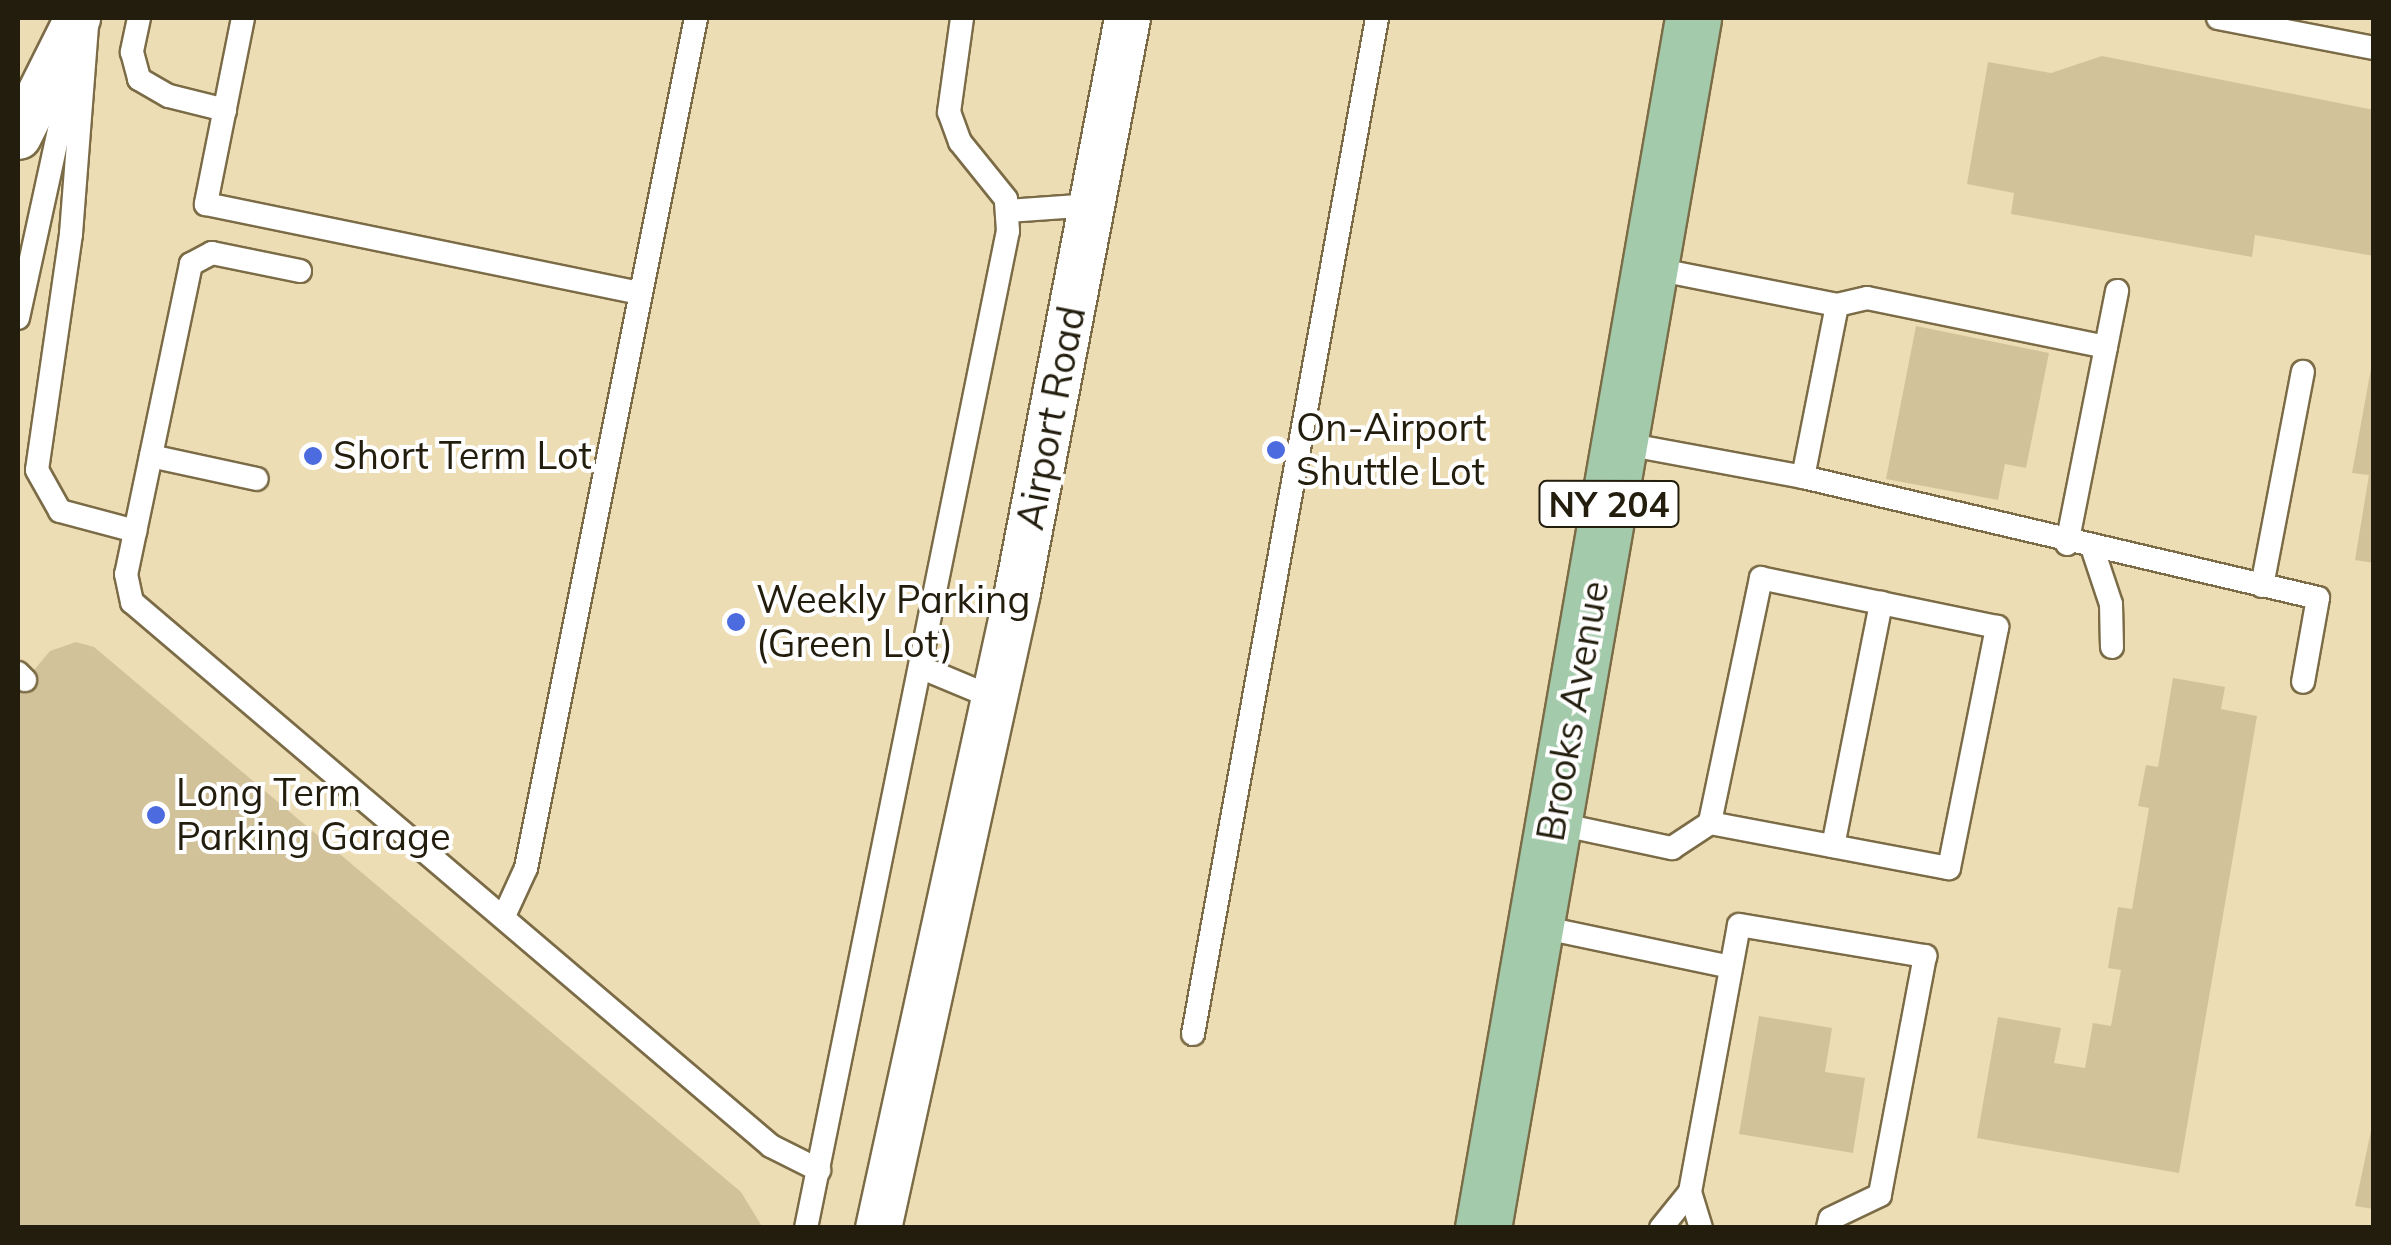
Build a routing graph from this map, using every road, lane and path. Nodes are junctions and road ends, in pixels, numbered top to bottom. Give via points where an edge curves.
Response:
1 (83, 18) edge
2 (139, 18) edge
3 (243, 18) edge
4 (696, 18) edge
5 (1128, 18) edge
6 (1377, 18) edge
7 (1693, 18) edge
8 (2218, 18) edge
9 (954, 19) edge
10 (2374, 48) edge
11 (225, 110) junction
12 (18, 136) edge
13 (1092, 205) junction
14 (1008, 211) junction
15 (1650, 268) junction
16 (300, 271) dead end
17 (2117, 290) dead end
18 (641, 293) junction
19 (1838, 305) junction
20 (18, 318) edge
21 (2106, 348) junction
22 (2303, 372) dead end
23 (1620, 443) junction
24 (150, 456) junction
25 (1802, 477) junction
26 (257, 479) dead end
27 (135, 531) junction
28 (2067, 544) junction
29 (2093, 550) junction
30 (2262, 586) junction
31 (1881, 603) junction
32 (2112, 647) dead end
33 (920, 667) junction
34 (2302, 682) dead end
35 (994, 698) junction
36 (1710, 822) junction
37 (1554, 824) junction
38 (1832, 846) junction
39 (504, 916) junction
40 (1536, 926) junction
41 (1731, 967) junction
42 (1193, 1034) dead end
43 (819, 1170) junction
44 (1690, 1192) junction
45 (806, 1228) edge
46 (878, 1228) edge
47 (1482, 1228) edge
48 (1661, 1228) edge
49 (1701, 1228) edge
50 (1828, 1228) edge

1 - 12 street
1 - 20 lane
1 - 27 lane via 70,234 37,470 60,511
2 - 11 lane via 132,52 139,79 163,94
3 - 11 lane
4 - 18 lane
5 - 13 street, Airport Road
6 - 42 lane
7 - 15 main road, Brooks Avenue / NY 204
8 - 10 lane
9 - 14 lane via 953,127
11 - 18 lane via 206,204
13 - 14 lane
13 - 35 street, Airport Road
14 - 33 lane
15 - 19 lane
15 - 23 main road, Brooks Avenue / NY 204
16 - 24 lane via 212,253 196,257
17 - 21 lane
18 - 39 lane via 526,868
19 - 21 lane via 1866,298
19 - 25 lane
21 - 28 lane
22 - 30 lane
23 - 25 lane
23 - 37 main road, Brooks Avenue / NY 204
24 - 26 lane
24 - 27 lane
25 - 28 lane
27 - 39 lane via 126,585 139,610
28 - 29 lane
29 - 30 lane
29 - 32 lane via 2110,604
30 - 34 lane via 2318,598
31 - 36 lane via 1761,578
31 - 38 lane
31 - 38 lane via 1997,627 1949,868
33 - 35 lane
33 - 43 lane
35 - 46 street, Airport Road
36 - 37 lane via 1672,848
36 - 38 lane
37 - 40 main road, Brooks Avenue / NY 204
39 - 43 lane via 771,1146
40 - 41 lane
40 - 47 main road, Brooks Avenue / NY 204
41 - 44 lane
41 - 50 lane via 1738,925 1925,956 1880,1195 1830,1219
43 - 45 lane
44 - 48 lane
44 - 49 lane

